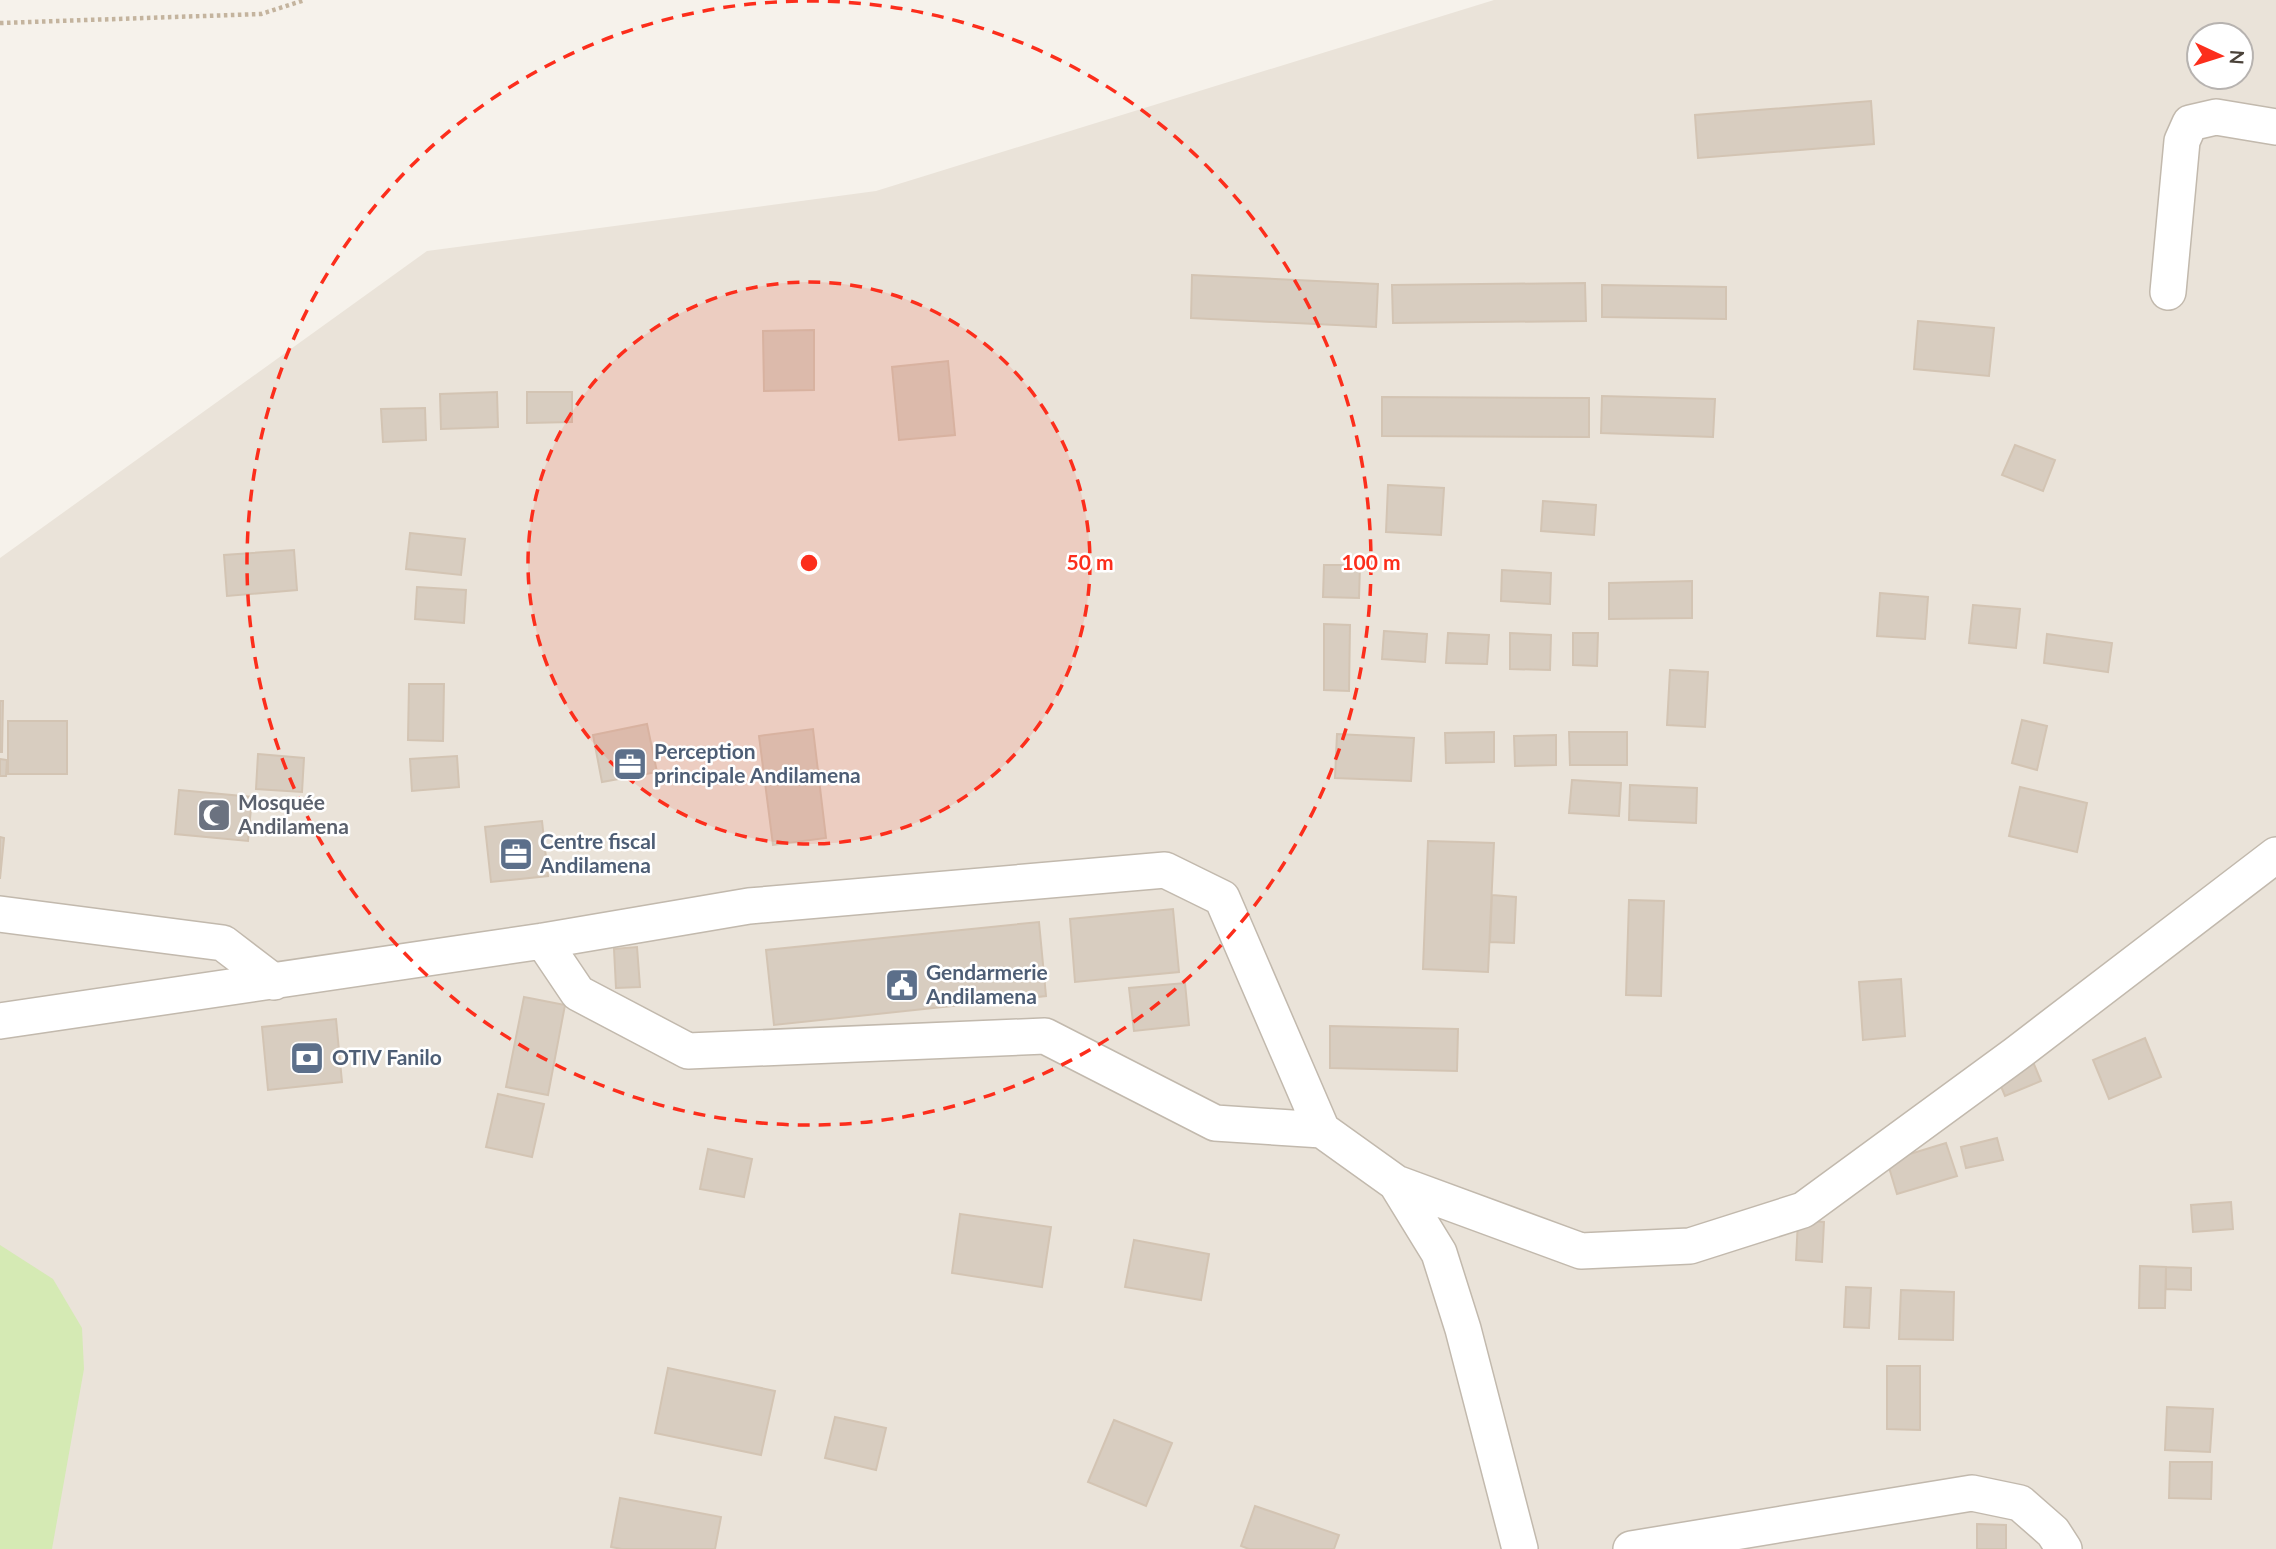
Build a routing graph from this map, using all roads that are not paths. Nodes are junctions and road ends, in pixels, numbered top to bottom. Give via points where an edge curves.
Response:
1 (2276, 127) edge
2 (2168, 292) dead end
3 (2276, 855) edge
4 (0, 914) edge
5 (543, 941) junction
6 (274, 982) junction
7 (0, 1021) edge
8 (1322, 1130) junction
9 (1396, 1183) junction
10 (1520, 1549) edge
11 (1631, 1549) edge
12 (2064, 1549) edge

1 - 2 street via 2216,117 2190,123 2182,141
3 - 9 street via 1803,1210 1690,1246 1581,1251
4 - 6 street via 223,943
5 - 6 street
5 - 8 street via 578,993 688,1051 1045,1036 1215,1123
5 - 8 street via 749,906 1165,870 1222,898
6 - 7 street
8 - 9 street
9 - 10 street via 1439,1253 1464,1329
11 - 12 street via 1972,1493 2020,1503 2053,1532

